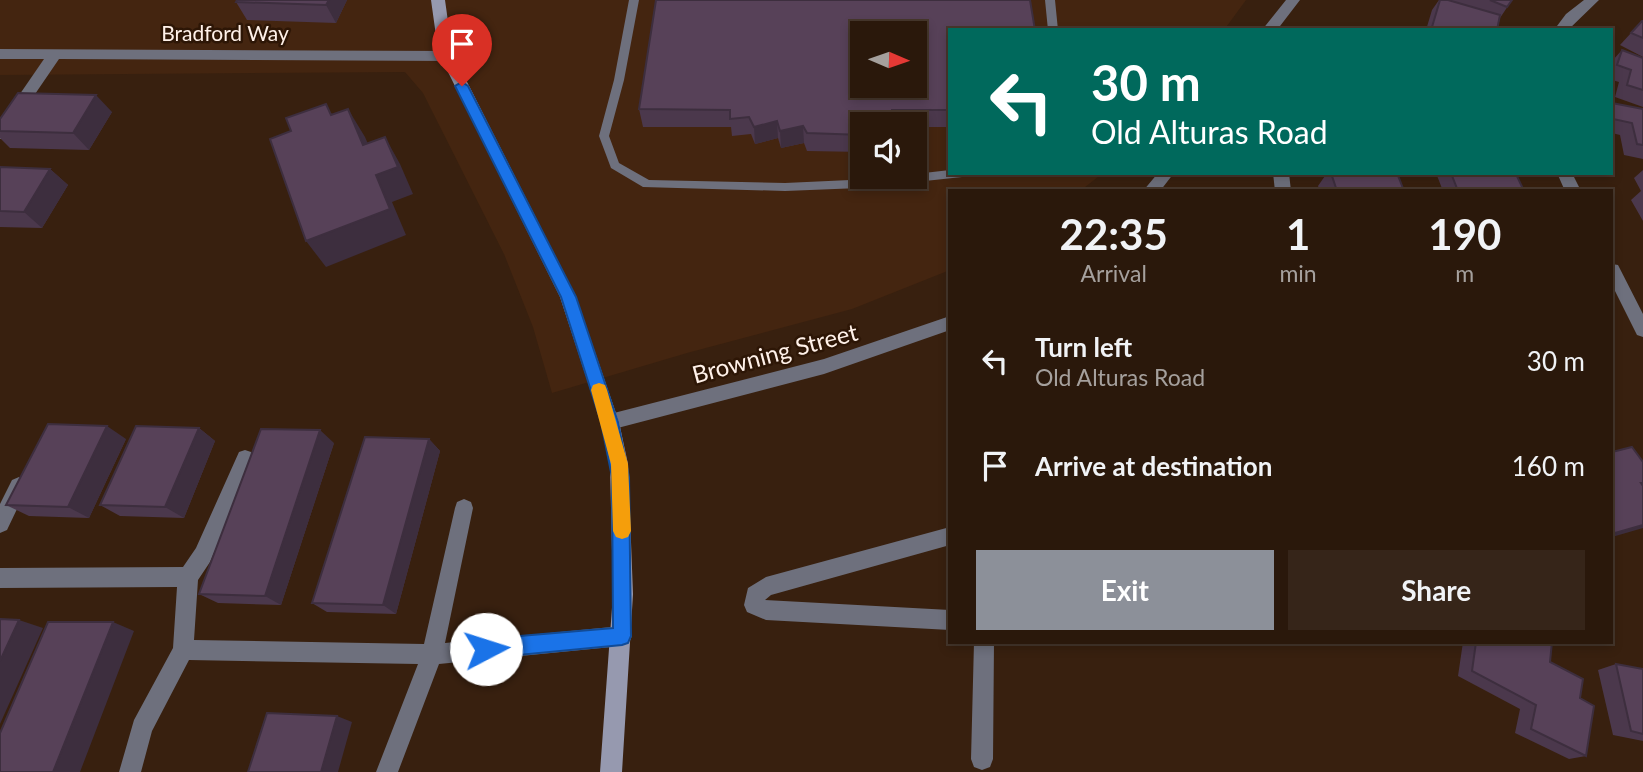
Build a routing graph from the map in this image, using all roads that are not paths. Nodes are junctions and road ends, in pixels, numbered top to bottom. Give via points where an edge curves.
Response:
1 (438, 0) edge
2 (634, 0) edge
3 (1050, 0) edge
4 (1293, 0) edge
5 (1592, 0) edge
6 (1053, 28) edge
7 (1271, 28) edge
8 (1563, 28) edge
9 (0, 54) edge
10 (55, 54) junction
11 (449, 56) junction
12 (0, 134) edge
13 (948, 175) edge
14 (1165, 175) edge
15 (1153, 189) edge
16 (1613, 272) edge
17 (948, 324) edge
18 (1643, 330) edge
19 (610, 422) junction
20 (245, 458) dead end
21 (20, 483) edge
22 (464, 508) dead end
23 (0, 524) edge
24 (948, 537) edge
25 (188, 577) junction
26 (0, 578) edge
27 (948, 620) edge
28 (622, 636) junction
29 (984, 644) edge
30 (183, 650) junction
31 (432, 654) junction
32 (982, 759) dead end
33 (130, 772) edge
34 (387, 772) edge
35 (611, 772) edge

1 - 11 main road
2 - 13 lane via 604,136 615,165 647,184 785,187
3 - 6 lane
4 - 7 street
5 - 8 street
9 - 10 street, Bradford Way
10 - 11 street, Bradford Way
10 - 12 street
11 - 19 main road via 568,297
14 - 15 street
16 - 18 street
17 - 19 street, Browning Street via 890,347
19 - 28 main road via 621,477
20 - 25 street via 203,555
21 - 23 street
22 - 31 street
24 - 27 street via 766,587 755,595 754,606
25 - 26 street
25 - 30 street
28 - 31 street
28 - 35 main road
29 - 32 street
30 - 31 street
30 - 33 street via 142,728
31 - 34 street

